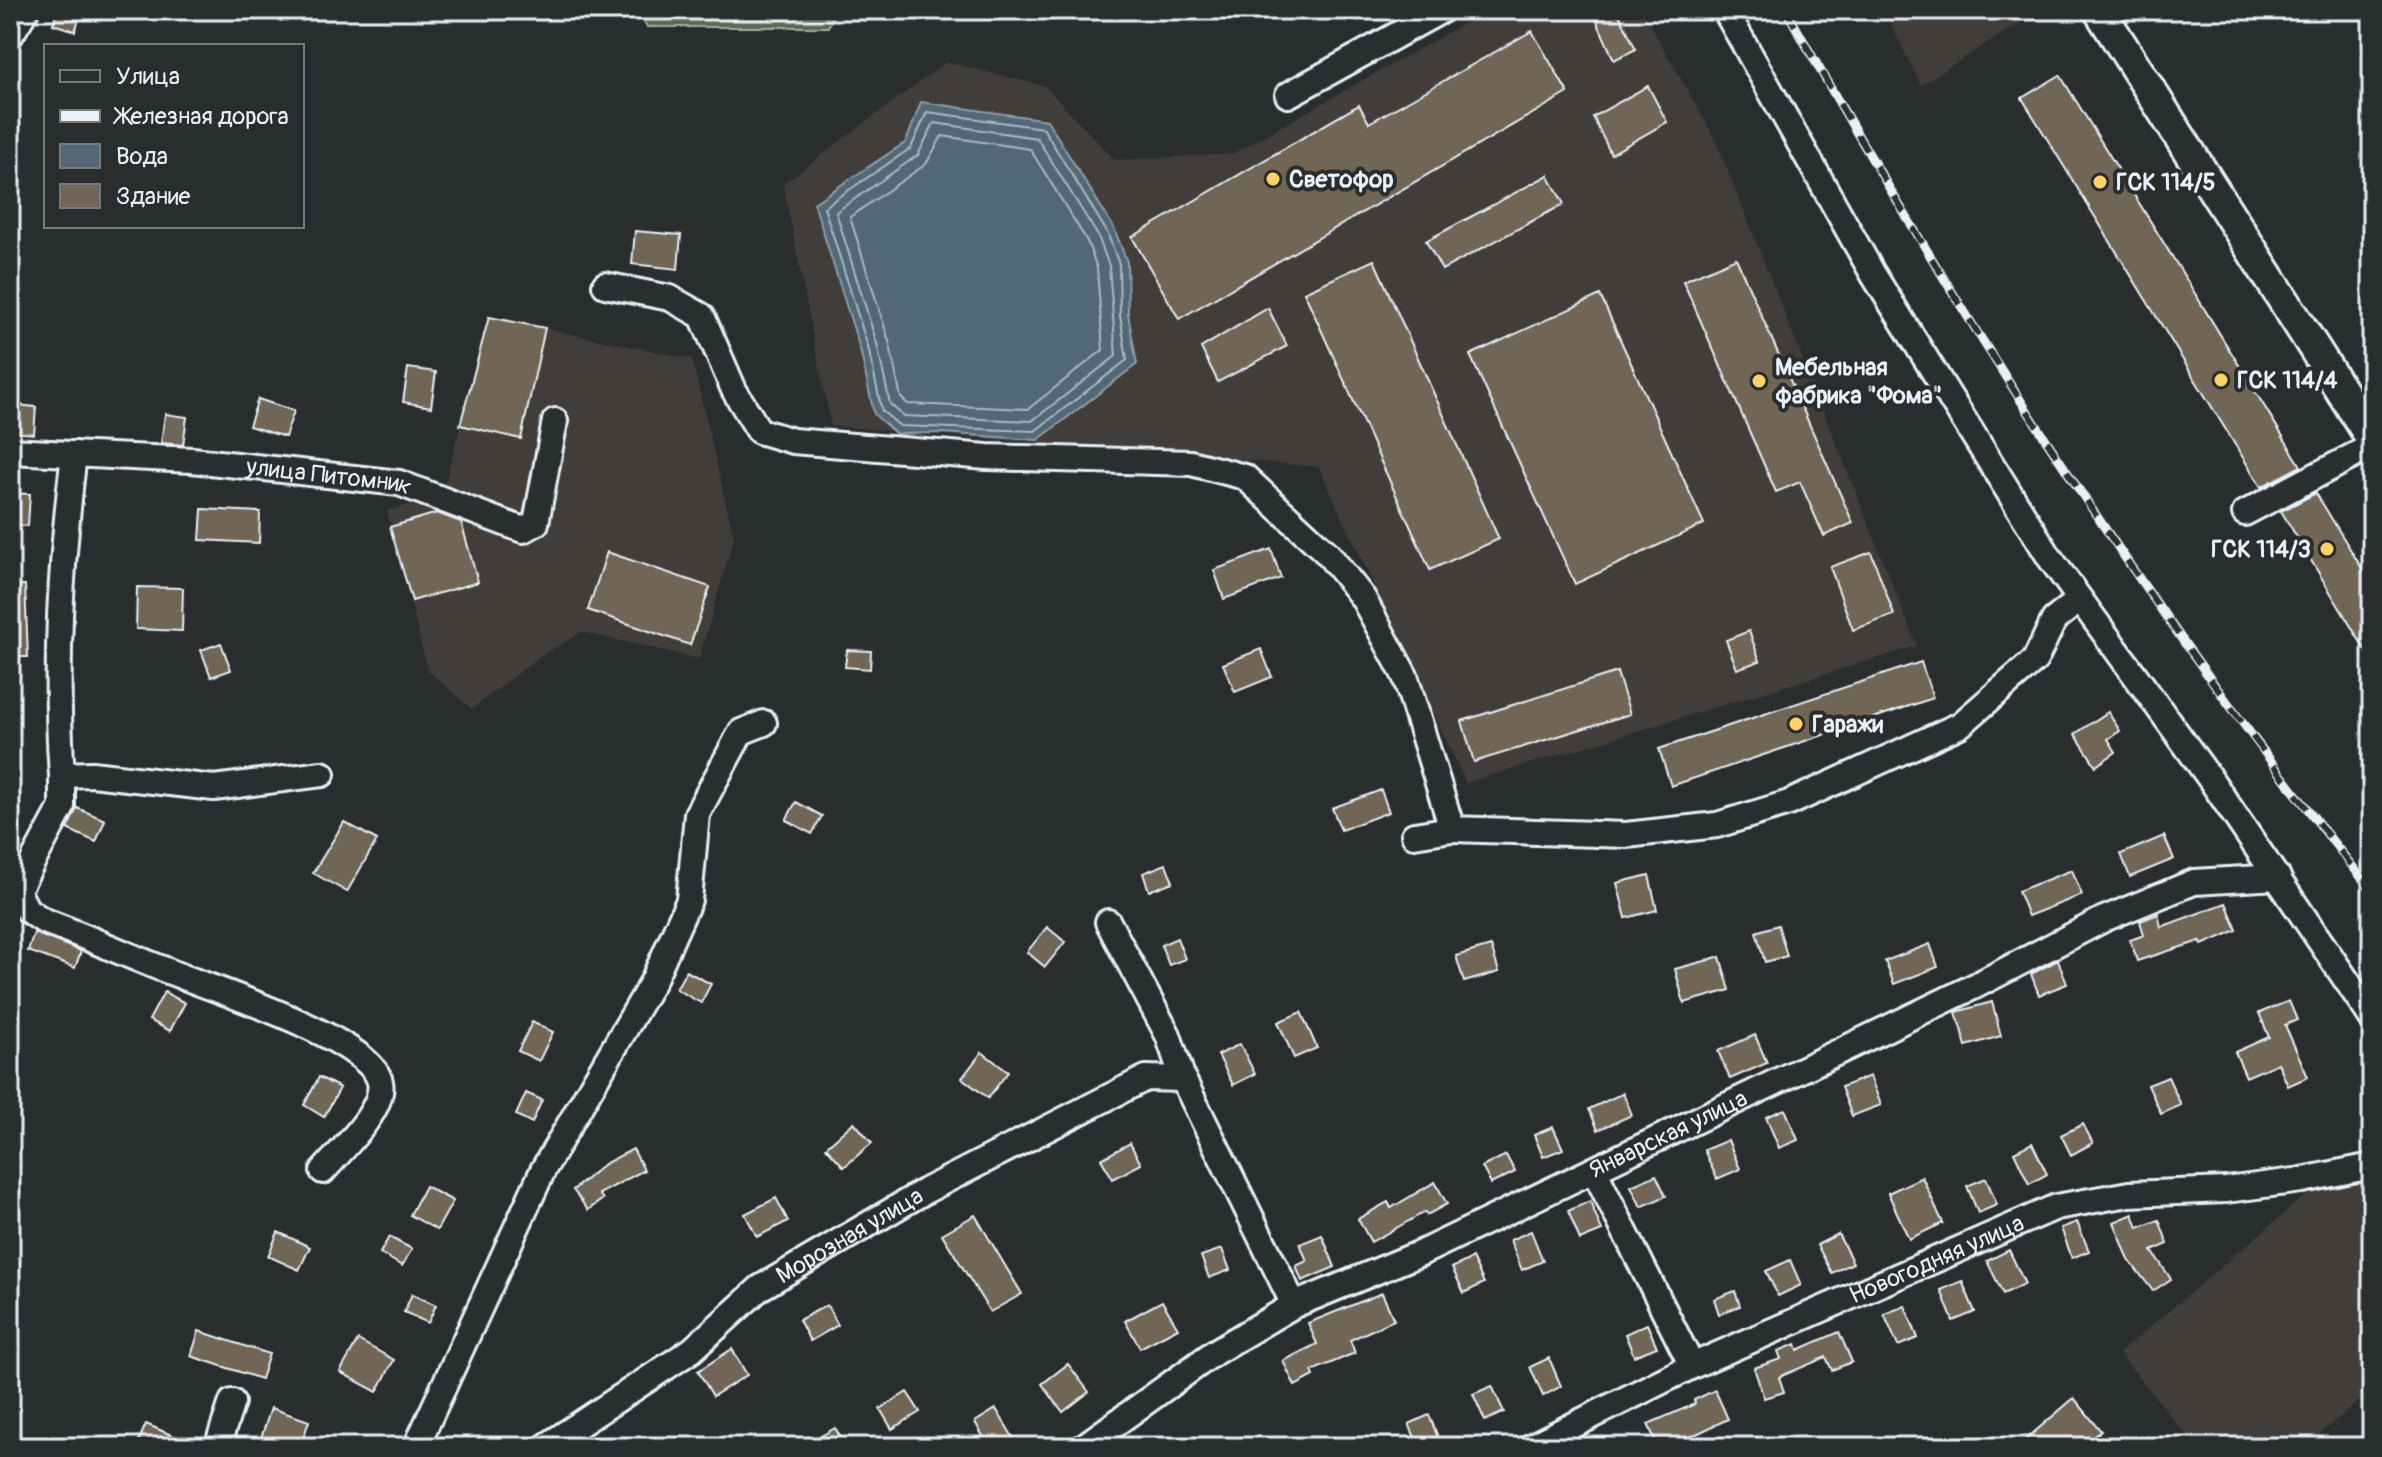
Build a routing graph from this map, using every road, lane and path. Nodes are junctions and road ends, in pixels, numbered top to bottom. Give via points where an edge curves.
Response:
1 (26, 10) edge
2 (1442, 10) edge
3 (1725, 10) edge
4 (2099, 10) edge
5 (10, 36) edge
6 (1288, 95) dead end
7 (605, 285) dead end
8 (555, 421) dead end
9 (2372, 439) edge
10 (2372, 446) edge
11 (10, 451) edge
12 (74, 454) junction
13 (2245, 513) dead end
14 (2079, 600) junction
15 (764, 723) dead end
16 (322, 774) dead end
17 (62, 775) junction
18 (1452, 829) junction
19 (1414, 835) dead end
20 (2278, 877) junction
21 (1108, 922) dead end
22 (2372, 1018) edge
23 (1183, 1079) junction
24 (2372, 1166) edge
25 (1594, 1170) junction
26 (323, 1171) dead end
27 (1294, 1305) junction
28 (1692, 1366) junction
29 (232, 1402) dead end
30 (217, 1447) edge
31 (416, 1447) edge
32 (545, 1447) edge
33 (1083, 1447) edge
34 (1530, 1447) edge

1 - 5 street
2 - 6 street
3 - 14 street via 1873,274
4 - 9 main road
7 - 18 street via 670,298 702,316 734,390 759,431 793,441 987,457 1191,463 1245,477 1328,554 1363,598 1405,676
8 - 12 street, улица Питомник via 536,523 523,530 399,483 192,460
10 - 13 street
11 - 12 street, улица Питомник
12 - 17 street via 58,651
14 - 18 street via 2054,620 2035,660 1960,725 1789,803 1717,825 1626,835
14 - 20 street
15 - 31 street via 741,732 697,814 689,900 671,941 543,1170
16 - 17 street via 214,788
17 - 26 street via 62,807 17,891 27,910 296,1020 367,1062 380,1080 380,1102
18 - 19 street
20 - 22 street
20 - 25 street, Январская улица via 2194,882 2104,919
21 - 23 street via 1168,1035
23 - 27 street
23 - 32 street, Морозная улица via 1146,1078 925,1191 760,1288 692,1350
24 - 28 street, Новогодняя улица via 2226,1190 2129,1194 2056,1207
25 - 27 street, Январская улица via 1421,1253
25 - 28 street
27 - 33 street, Январская улица via 1215,1352
28 - 34 street, Новогодняя улица
29 - 30 street

